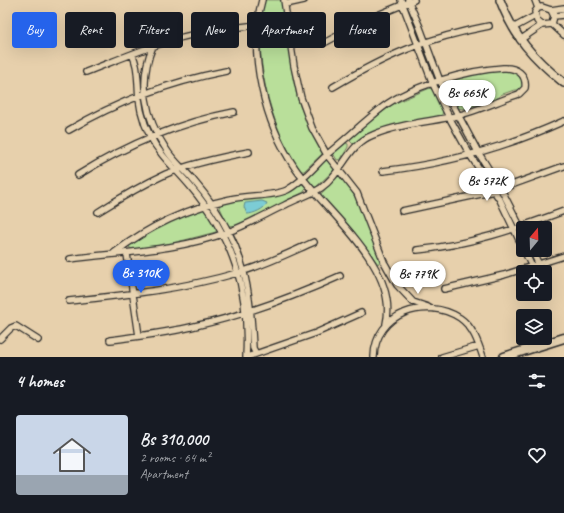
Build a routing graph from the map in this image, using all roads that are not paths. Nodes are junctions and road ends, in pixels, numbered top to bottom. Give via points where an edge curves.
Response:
1 (262, 0) edge
2 (304, 0) edge
3 (500, 0) edge
4 (535, 0) edge
5 (407, 1) edge
6 (285, 2) edge
7 (538, 8) junction
8 (564, 8) edge
9 (551, 10) junction
10 (260, 12) edge
11 (564, 14) edge
12 (535, 16) junction
13 (554, 16) junction
14 (552, 24) junction
15 (542, 25) junction
16 (247, 26) edge
17 (489, 26) dead end
18 (513, 28) junction
19 (564, 35) edge
20 (183, 38) edge
21 (520, 40) junction
22 (326, 42) edge
23 (425, 42) junction
24 (419, 44) junction
25 (148, 48) edge
26 (152, 48) edge
27 (258, 48) edge
28 (132, 54) junction
29 (226, 71) dead end
30 (86, 72) dead end
31 (440, 81) junction
32 (564, 83) edge
33 (433, 84) junction
34 (333, 87) dead end
35 (145, 93) junction
36 (139, 96) junction
37 (234, 112) dead end
38 (458, 115) junction
39 (449, 117) junction
40 (564, 121) edge
41 (69, 130) dead end
42 (156, 134) junction
43 (150, 136) junction
44 (342, 141) junction
45 (351, 151) junction
46 (249, 152) dead end
47 (478, 152) junction
48 (327, 154) junction
49 (470, 155) junction
50 (564, 166) edge
51 (183, 169) junction
52 (339, 169) junction
53 (176, 171) junction
54 (383, 171) dead end
55 (78, 175) dead end
56 (303, 179) junction
57 (501, 189) junction
58 (495, 191) junction
59 (312, 192) junction
60 (212, 203) junction
61 (205, 205) junction
62 (402, 211) dead end
63 (564, 211) edge
64 (98, 212) dead end
65 (518, 221) edge
66 (541, 221) edge
67 (514, 229) junction
68 (226, 233) junction
69 (516, 233) edge
70 (314, 242) dead end
71 (417, 250) dead end
72 (114, 253) junction
73 (127, 254) junction
74 (564, 256) edge
75 (535, 257) edge
76 (70, 259) dead end
77 (373, 265) junction
78 (385, 265) junction
79 (538, 265) joint
80 (516, 271) edge
81 (241, 272) junction
82 (378, 274) junction
83 (340, 276) dead end
84 (444, 289) dead end
85 (132, 294) junction
86 (69, 300) dead end
87 (428, 307) junction
88 (249, 312) junction
89 (361, 313) dead end
90 (386, 324) junction
91 (139, 336) junction
92 (564, 338) edge
93 (0, 339) edge
94 (38, 340) dead end
95 (110, 340) dead end
96 (479, 346) junction
97 (256, 354) junction
98 (247, 357) edge
99 (374, 357) edge
100 (442, 357) edge
101 (483, 357) edge
102 (504, 357) edge

1 - 10 street
2 - 6 street
3 - 18 street
4 - 7 street
5 - 22 street
5 - 23 street
5 - 24 street
6 - 48 street via 301,98 312,128
7 - 9 street
7 - 12 street
8 - 9 street
9 - 13 street
11 - 13 street
12 - 15 street
12 - 18 street
13 - 14 street
14 - 15 street
14 - 19 street
15 - 21 street
16 - 20 street
17 - 23 street
18 - 21 street
21 - 32 street via 539,63
23 - 24 street
23 - 31 street
24 - 33 street
24 - 34 street via 374,63
25 - 28 street
26 - 35 street via 145,70
27 - 56 street via 261,86 267,110 280,142
28 - 30 street
28 - 36 street via 138,70
29 - 35 street via 174,83
31 - 33 street
31 - 38 street
31 - 38 street via 471,72 509,68 517,70 526,82 526,88 519,94
33 - 39 street
33 - 44 street via 398,97
35 - 36 street
35 - 42 street via 149,116
36 - 41 street via 92,116
36 - 43 street via 142,117
37 - 42 street via 204,118
38 - 39 street
38 - 47 street
39 - 45 street via 374,134
39 - 49 street
40 - 47 street via 534,134
42 - 43 street
42 - 51 street
43 - 53 street
43 - 55 street
44 - 45 street via 350,144
44 - 48 street
45 - 52 street
46 - 51 street via 225,156
47 - 49 street
47 - 57 street
48 - 52 street
48 - 56 street
49 - 54 street
49 - 58 street
50 - 57 street
51 - 53 street
51 - 60 street
52 - 59 street via 321,188
52 - 78 street via 363,206
53 - 61 street
53 - 64 street via 142,185
56 - 59 street
56 - 60 street via 286,190
57 - 58 street
57 - 65 street
58 - 62 street
58 - 67 street
59 - 68 street
59 - 77 street via 360,243
60 - 61 street
60 - 68 street
61 - 68 street
61 - 72 street via 159,224
63 - 66 street
67 - 69 street
67 - 71 street via 465,243
68 - 73 street via 180,246
68 - 81 street
70 - 81 street
72 - 73 street
72 - 76 street
73 - 85 street
74 - 79 street
75 - 79 street
77 - 78 street
77 - 82 street
78 - 82 street
78 - 87 street via 408,298
80 - 84 street
81 - 85 street via 192,284
81 - 88 street
82 - 90 street via 388,297
83 - 88 street via 304,293
85 - 86 street
85 - 91 street
87 - 90 street via 409,310
87 - 96 street via 460,318 473,332
88 - 91 street via 195,326
88 - 97 street
88 - 98 street
89 - 97 street via 316,333
90 - 99 street via 378,340
91 - 95 street
92 - 102 main road
93 - 94 street via 16,326
96 - 100 street
96 - 101 street
97 - 98 street

